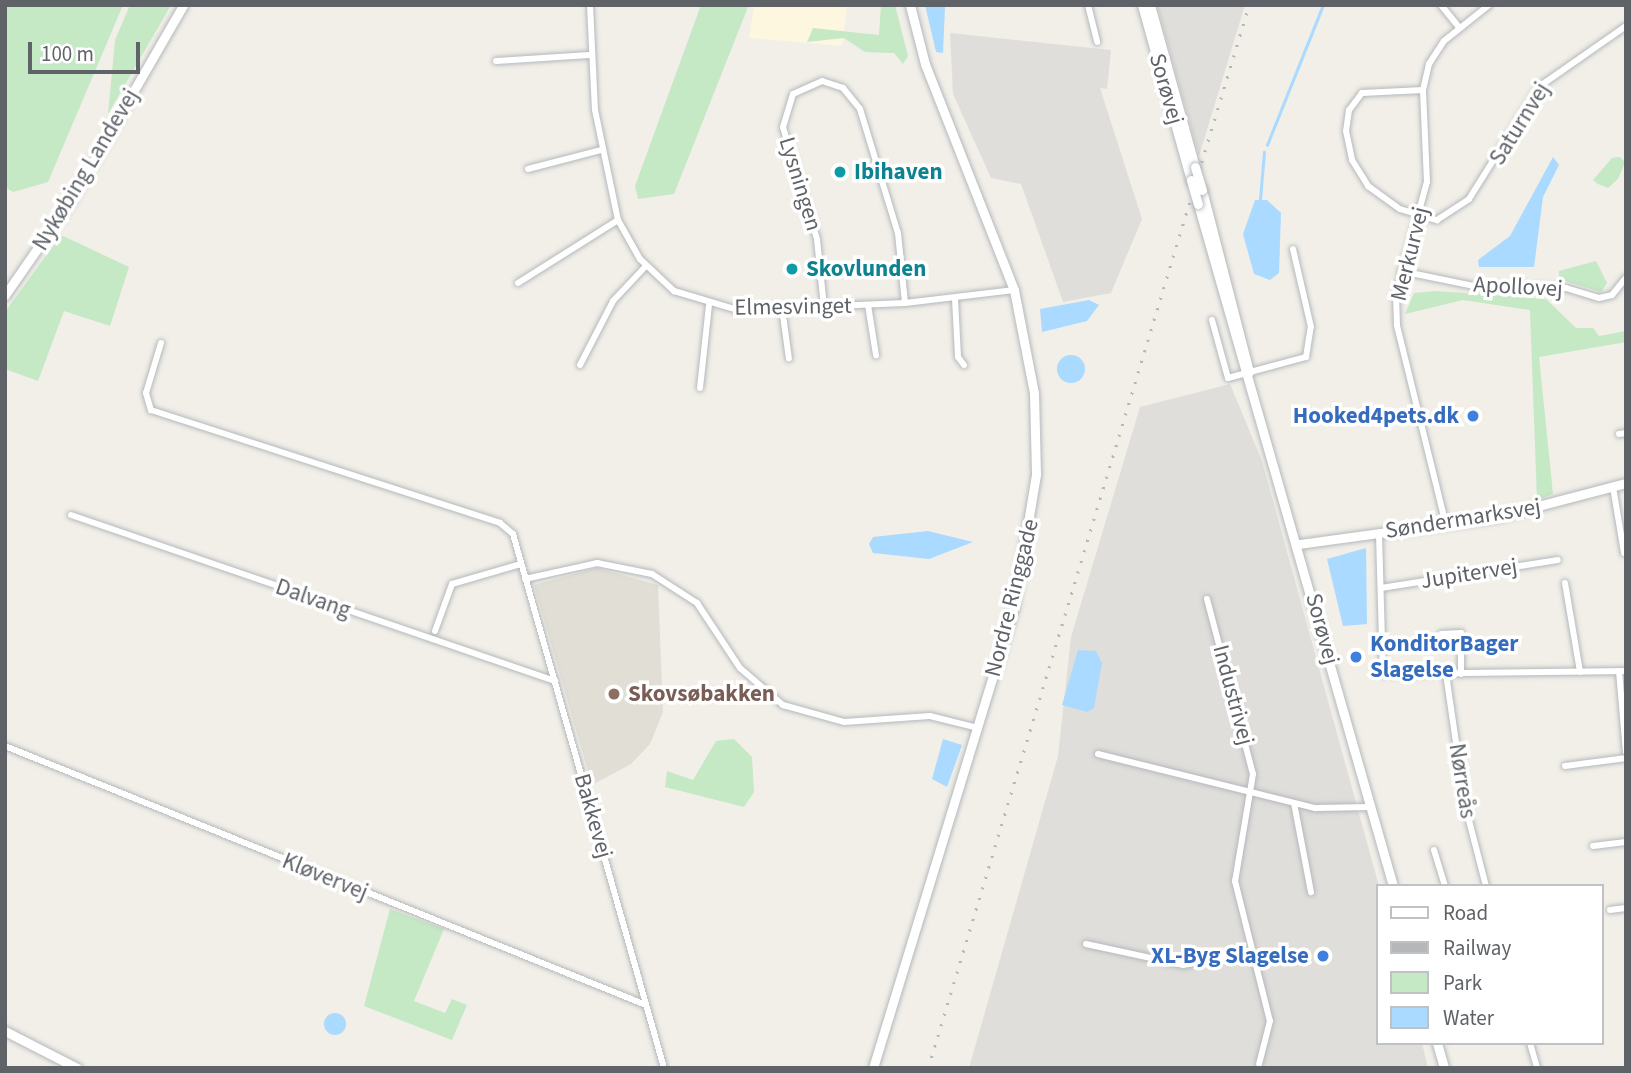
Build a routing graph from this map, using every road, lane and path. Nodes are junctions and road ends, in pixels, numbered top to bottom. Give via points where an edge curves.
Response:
1 (183, 5) edge
2 (590, 5) edge
3 (910, 5) edge
4 (1088, 5) edge
5 (1142, 5) edge
6 (1150, 5) edge
7 (1441, 5) edge
8 (1489, 5) edge
9 (1626, 26) edge
10 (1459, 27) junction
11 (1097, 42) dead end
12 (590, 55) junction
13 (496, 61) dead end
14 (1423, 90) junction
15 (601, 150) junction
16 (528, 169) dead end
17 (1418, 216) junction
18 (618, 220) junction
19 (1293, 249) dead end
20 (646, 266) junction
21 (1401, 271) junction
22 (1626, 278) edge
23 (518, 283) dead end
24 (1014, 290) junction
25 (5, 295) edge
26 (955, 299) junction
27 (905, 303) junction
28 (709, 305) junction
29 (868, 305) junction
30 (824, 307) junction
31 (782, 308) junction
32 (1212, 320) dead end
33 (161, 343) dead end
34 (876, 355) dead end
35 (789, 359) dead end
36 (580, 365) dead end
37 (964, 365) dead end
38 (1249, 373) junction
39 (700, 388) dead end
40 (1626, 483) edge
41 (1613, 487) junction
42 (72, 515) dead end
43 (1447, 525) junction
44 (1379, 534) junction
45 (1299, 544) junction
46 (1624, 553) dead end
47 (1558, 560) dead end
48 (521, 564) junction
49 (525, 579) junction
50 (1565, 583) dead end
51 (1381, 588) junction
52 (1207, 599) dead end
53 (436, 631) dead end
54 (1441, 634) dead end
55 (1622, 671) edge
56 (1580, 672) junction
57 (1446, 674) junction
58 (1461, 674) junction
59 (555, 681) junction
60 (978, 728) junction
61 (5, 746) edge
62 (1626, 752) edge
63 (1098, 754) dead end
64 (1626, 758) edge
65 (1565, 766) dead end
66 (1253, 792) junction
67 (1294, 803) junction
68 (1371, 807) junction
69 (1626, 842) edge
70 (1593, 846) dead end
71 (1434, 850) dead end
72 (1392, 884) edge
73 (1444, 884) edge
74 (1485, 884) edge
75 (1311, 892) dead end
76 (1626, 908) edge
77 (1610, 910) dead end
78 (1086, 944) dead end
79 (1251, 953) junction
80 (646, 1005) junction
81 (5, 1031) edge
82 (1438, 1045) edge
83 (1531, 1045) edge
84 (1259, 1064) dead end
85 (77, 1068) edge
86 (663, 1068) edge
87 (873, 1068) edge
88 (1444, 1068) edge
89 (1537, 1068) edge

1 - 25 street, Nykøbing Landevej via 70,201
2 - 12 street, Elmesvinget
3 - 24 street, Nordre Ringgade via 925,64
4 - 11 street
5 - 38 street, Sorøvej, bridge
6 - 38 street, Sorøvej, bridge
7 - 10 street
8 - 10 street, Merkurvej
9 - 17 street, Saturnvej via 1539,86 1469,199 1443,218
10 - 14 street, Merkurvej via 1436,51
12 - 13 street
12 - 15 street, Elmesvinget
14 - 17 street, Merkurvej via 1428,169
14 - 17 street via 1368,90 1351,105 1346,124 1352,160 1368,186
15 - 16 street
15 - 18 street, Elmesvinget
17 - 21 street, Merkurvej
18 - 20 street, Elmesvinget
18 - 23 street
19 - 38 street via 1311,327 1306,357
20 - 28 street, Elmesvinget via 674,291
20 - 36 street via 613,301
21 - 22 street, Apollovej via 1474,286 1566,289 1599,298 1612,295
21 - 43 street, Merkurvej via 1397,325
24 - 26 street, Elmesvinget
24 - 60 street, Nordre Ringgade via 1034,393 1036,474 1026,556
26 - 27 street, Elmesvinget
26 - 37 street via 958,357
27 - 29 street, Elmesvinget
27 - 30 street, Lysningen via 898,233 860,109 844,88 821,81 793,94 783,127 817,239
28 - 31 street, Elmesvinget
28 - 39 street
29 - 30 street, Elmesvinget
29 - 34 street
30 - 31 street, Elmesvinget
31 - 35 street
32 - 38 street via 1228,378
33 - 48 street, Bakkevej via 146,393 151,410 500,523 513,534
38 - 45 street, Sorøvej
40 - 41 street, Søndermarksvej
41 - 43 street, Søndermarksvej
41 - 46 street
42 - 59 street, Dalvang
43 - 44 street, Søndermarksvej
44 - 45 street, Søndermarksvej
44 - 51 street
45 - 68 street, Sorøvej
47 - 51 street, Jupitervej
48 - 49 street, Bakkevej
48 - 53 street via 453,584
49 - 59 street, Bakkevej
49 - 60 street via 597,563 652,574 697,603 740,668 783,705 844,722 919,715
50 - 56 street
51 - 57 street via 1383,674
52 - 66 street, Industrivej via 1251,758
54 - 58 street via 1461,634
55 - 56 street
55 - 62 street
56 - 58 street
57 - 58 street
57 - 74 street, Nørreås via 1465,805
59 - 80 street, Bakkevej
60 - 87 street, Nordre Ringgade
61 - 80 street, Kløvervej
63 - 66 street
64 - 65 street
66 - 67 street
66 - 79 street, Industrivej via 1235,881
67 - 68 street via 1336,811
67 - 75 street
68 - 72 street, Sorøvej
69 - 70 street
71 - 73 street
76 - 77 street
78 - 79 street via 1183,965
79 - 84 street, Industrivej via 1270,1021
80 - 86 street, Bakkevej
81 - 85 street
82 - 88 street
83 - 89 street

